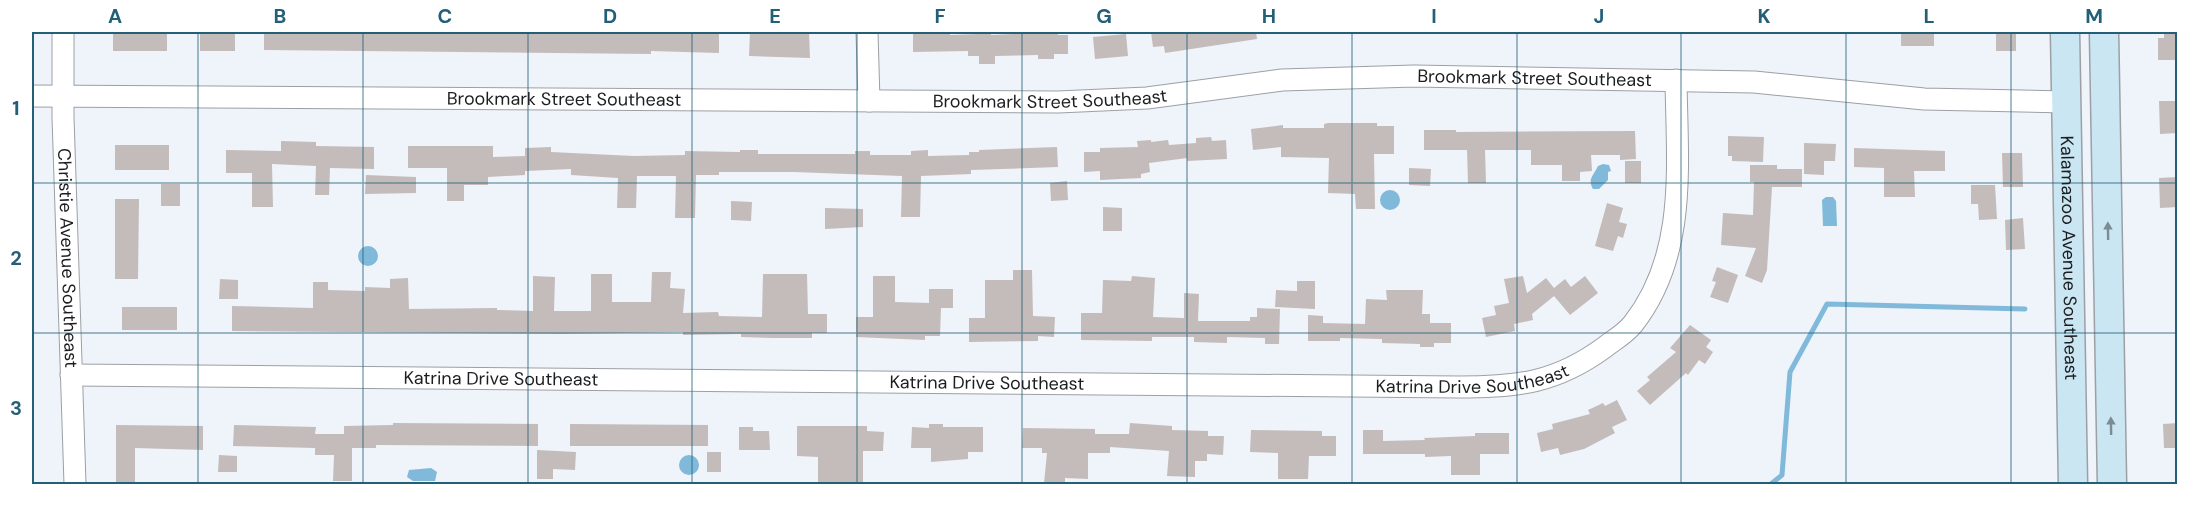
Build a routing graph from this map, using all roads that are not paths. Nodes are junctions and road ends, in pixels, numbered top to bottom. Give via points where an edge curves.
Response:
1 (63, 32) edge
2 (867, 32) edge
3 (2065, 32) edge
4 (2104, 32) edge
5 (1676, 80) junction
6 (32, 96) edge
7 (63, 96) junction
8 (869, 101) junction
9 (2067, 102) junction
10 (2068, 159) junction
11 (2110, 347) junction
12 (71, 375) junction
13 (75, 484) edge
14 (2073, 484) edge
15 (2112, 484) edge

1 - 7 street, Christie Avenue Southeast
2 - 8 street
3 - 9 main road, Kalamazoo Avenue Southeast
11 -> 4 main road
5 - 8 street, Brookmark Street Southeast via 1353,77 1282,80 1114,101
5 - 9 street, Brookmark Street Southeast via 1754,82 1924,99
5 - 12 street, Katrina Drive Southeast via 1676,210 1669,251 1656,290 1623,334 1586,361 1542,381 1502,387 1459,387
6 - 7 street, Brookmark Street Southeast
7 - 8 street, Brookmark Street Southeast
7 - 12 street, Christie Avenue Southeast
9 - 10 main road, Kalamazoo Avenue Southeast
10 - 11 main road via 2078,187 2082,334 2091,343
10 - 14 main road, Kalamazoo Avenue Southeast
15 -> 11 main road
12 - 13 street, Christie Avenue Southeast

